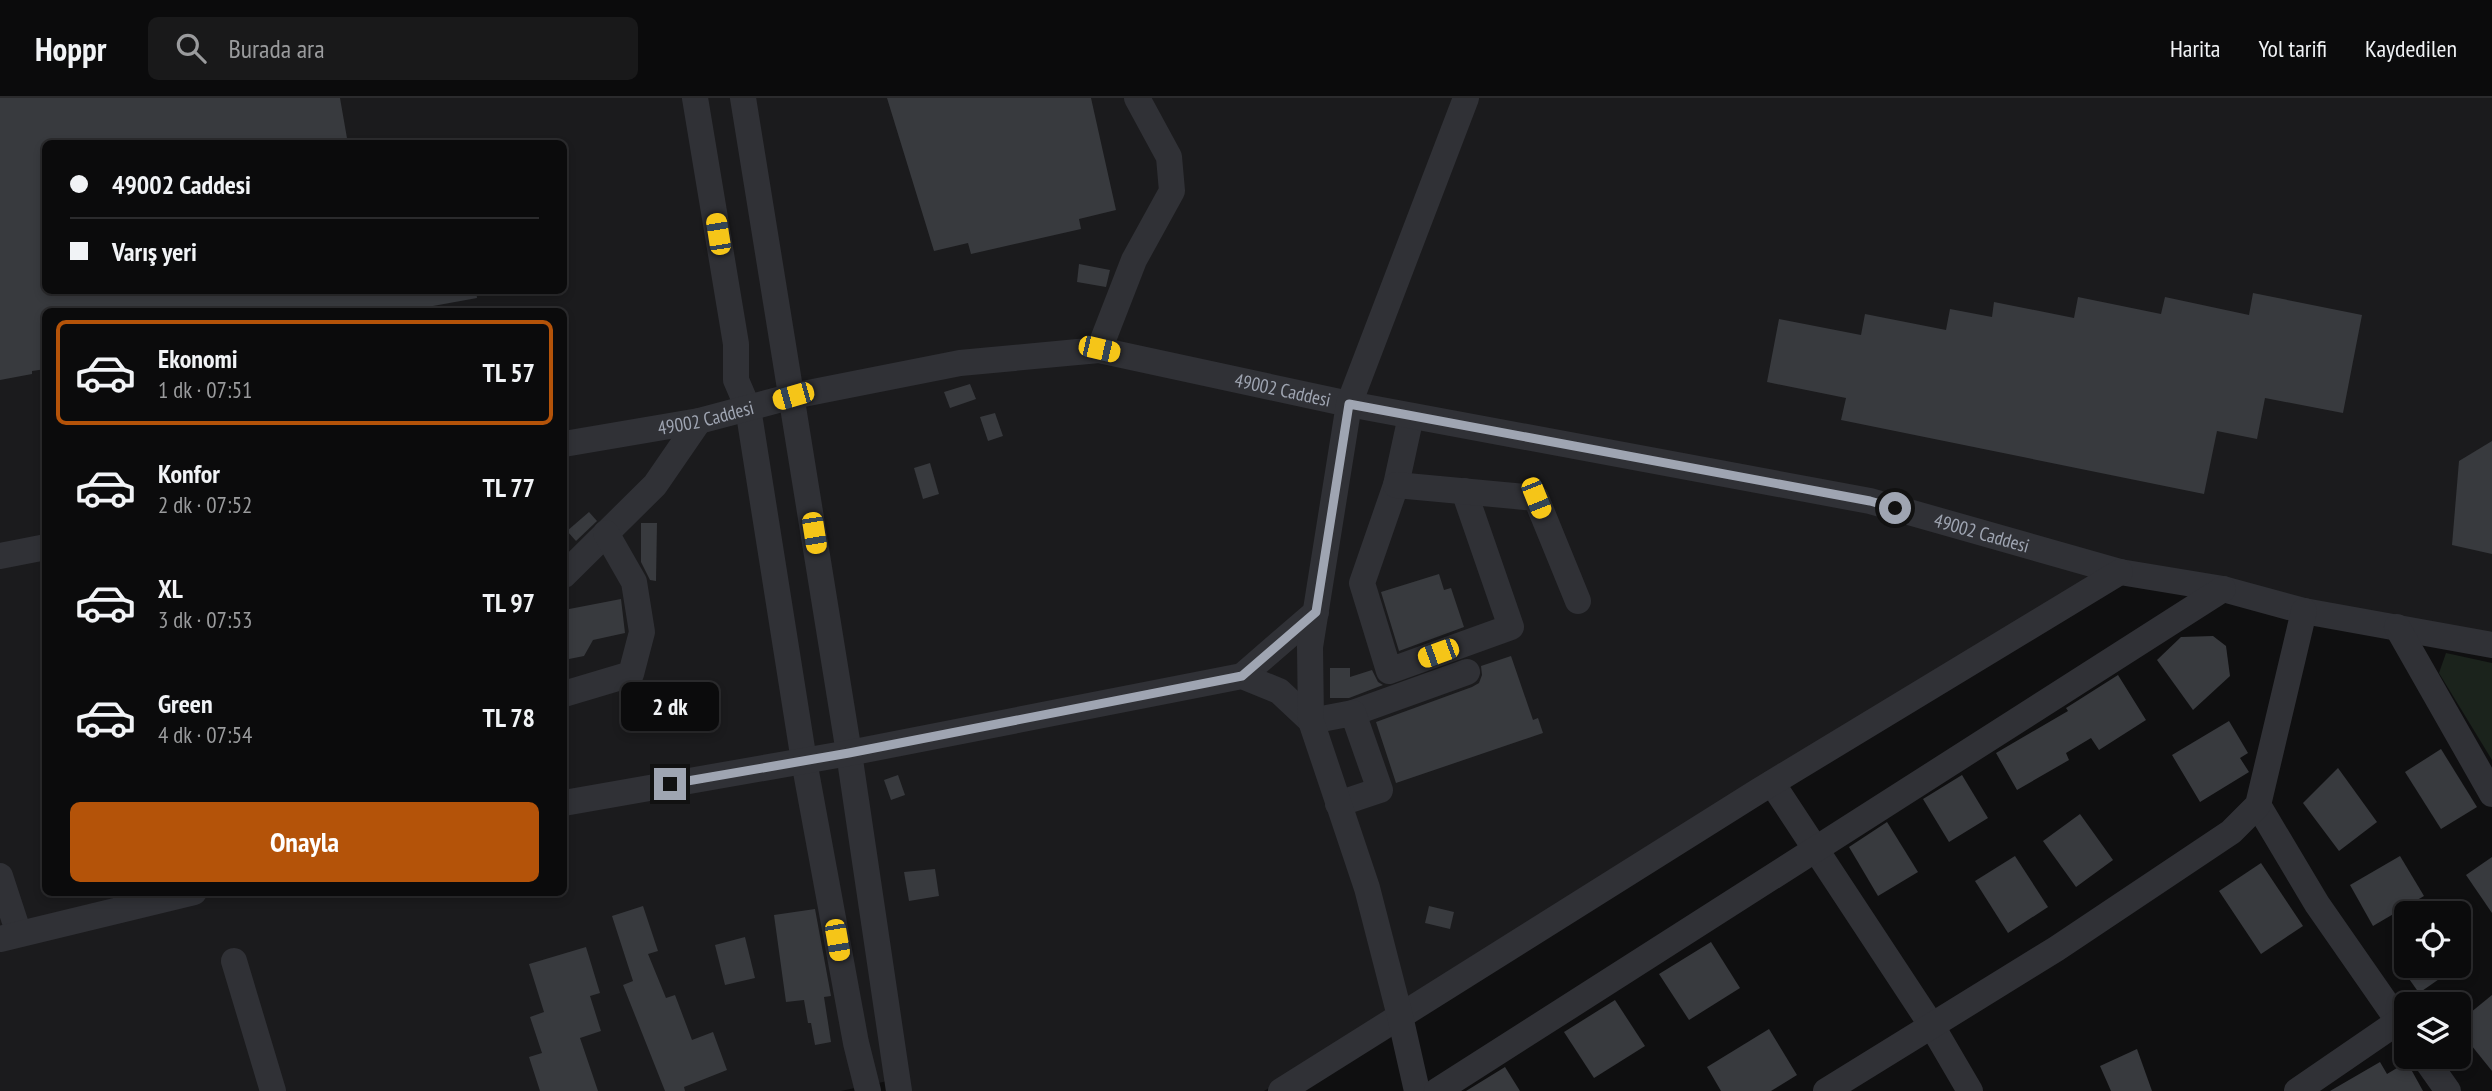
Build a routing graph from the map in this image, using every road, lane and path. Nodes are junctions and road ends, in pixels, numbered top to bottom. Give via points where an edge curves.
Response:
1 (695, 98) edge
2 (743, 98) edge
3 (1137, 98) edge
4 (1465, 98) edge
5 (1099, 349) junction
6 (793, 396) junction
7 (1349, 404) junction
8 (748, 408) junction
9 (1411, 416) junction
10 (699, 422) junction
11 (567, 444) edge
12 (1396, 485) junction
13 (1464, 491) junction
14 (606, 533) junction
15 (42, 548) edge
16 (0, 556) edge
17 (567, 572) edge
18 (2120, 572) junction
19 (2223, 589) junction
20 (1578, 601) dead end
21 (2304, 611) junction
22 (1316, 612) junction
23 (2397, 627) junction
24 (2492, 645) edge
25 (1466, 672) dead end
26 (1242, 676) junction
27 (567, 693) edge
28 (1353, 713) junction
29 (1311, 721) junction
30 (849, 753) junction
31 (804, 761) junction
32 (1772, 783) junction
33 (2492, 794) edge
34 (567, 802) edge
35 (1338, 804) junction
36 (2258, 805) junction
37 (1816, 851) junction
38 (0, 876) edge
39 (177, 896) edge
40 (9, 936) edge
41 (234, 961) dead end
42 (2394, 1015) edge
43 (1400, 1016) junction
44 (1932, 1026) junction
45 (2394, 1031) edge
46 (2432, 1069) edge
47 (273, 1091) edge
48 (868, 1091) edge
49 (899, 1091) edge
50 (1281, 1091) edge
51 (1417, 1091) edge
52 (1437, 1091) edge
53 (1826, 1091) edge
54 (1970, 1091) edge
55 (2297, 1091) edge
56 (2448, 1091) edge

1 - 8 street via 736,344 736,380
2 - 6 street
3 - 5 street via 1170,158 1172,191 1135,260
4 - 7 street
5 - 6 street, 49002 Caddesi via 960,363
5 - 7 street, 49002 Caddesi
6 - 8 street, 49002 Caddesi
6 - 30 street
7 - 9 street, 49002 Caddesi
7 - 22 street
8 - 10 street, 49002 Caddesi
8 - 31 street
9 - 12 street
9 - 18 street, 49002 Caddesi via 1870,501
10 - 11 street, 49002 Caddesi
10 - 14 street via 655,485
12 - 13 street
12 - 13 street via 1362,583 1389,671 1511,627
13 - 20 street via 1536,498
14 - 17 street
14 - 27 street via 634,582 642,632 631,674
15 - 16 street
18 - 19 street, 49002 Caddesi
18 - 32 street
19 - 21 street, 49002 Caddesi
19 - 37 street
21 - 23 street, 49002 Caddesi
21 - 36 street
22 - 26 street
22 - 29 street via 1310,647
23 - 24 street, 49002 Caddesi
23 - 33 street
25 - 28 street
26 - 29 street via 1279,691
26 - 30 street
28 - 29 street
28 - 35 street via 1380,790
29 - 35 street
30 - 31 street
30 - 49 street
31 - 34 street
31 - 48 street
32 - 37 street
32 - 43 street
35 - 43 street via 1367,888
36 - 42 street via 2317,904
36 - 44 street via 2231,832
37 - 44 street
37 - 52 street
38 - 40 street
39 - 40 street
41 - 47 street
43 - 50 street
43 - 51 street
44 - 53 street
44 - 54 street
45 - 55 street
46 - 56 street

